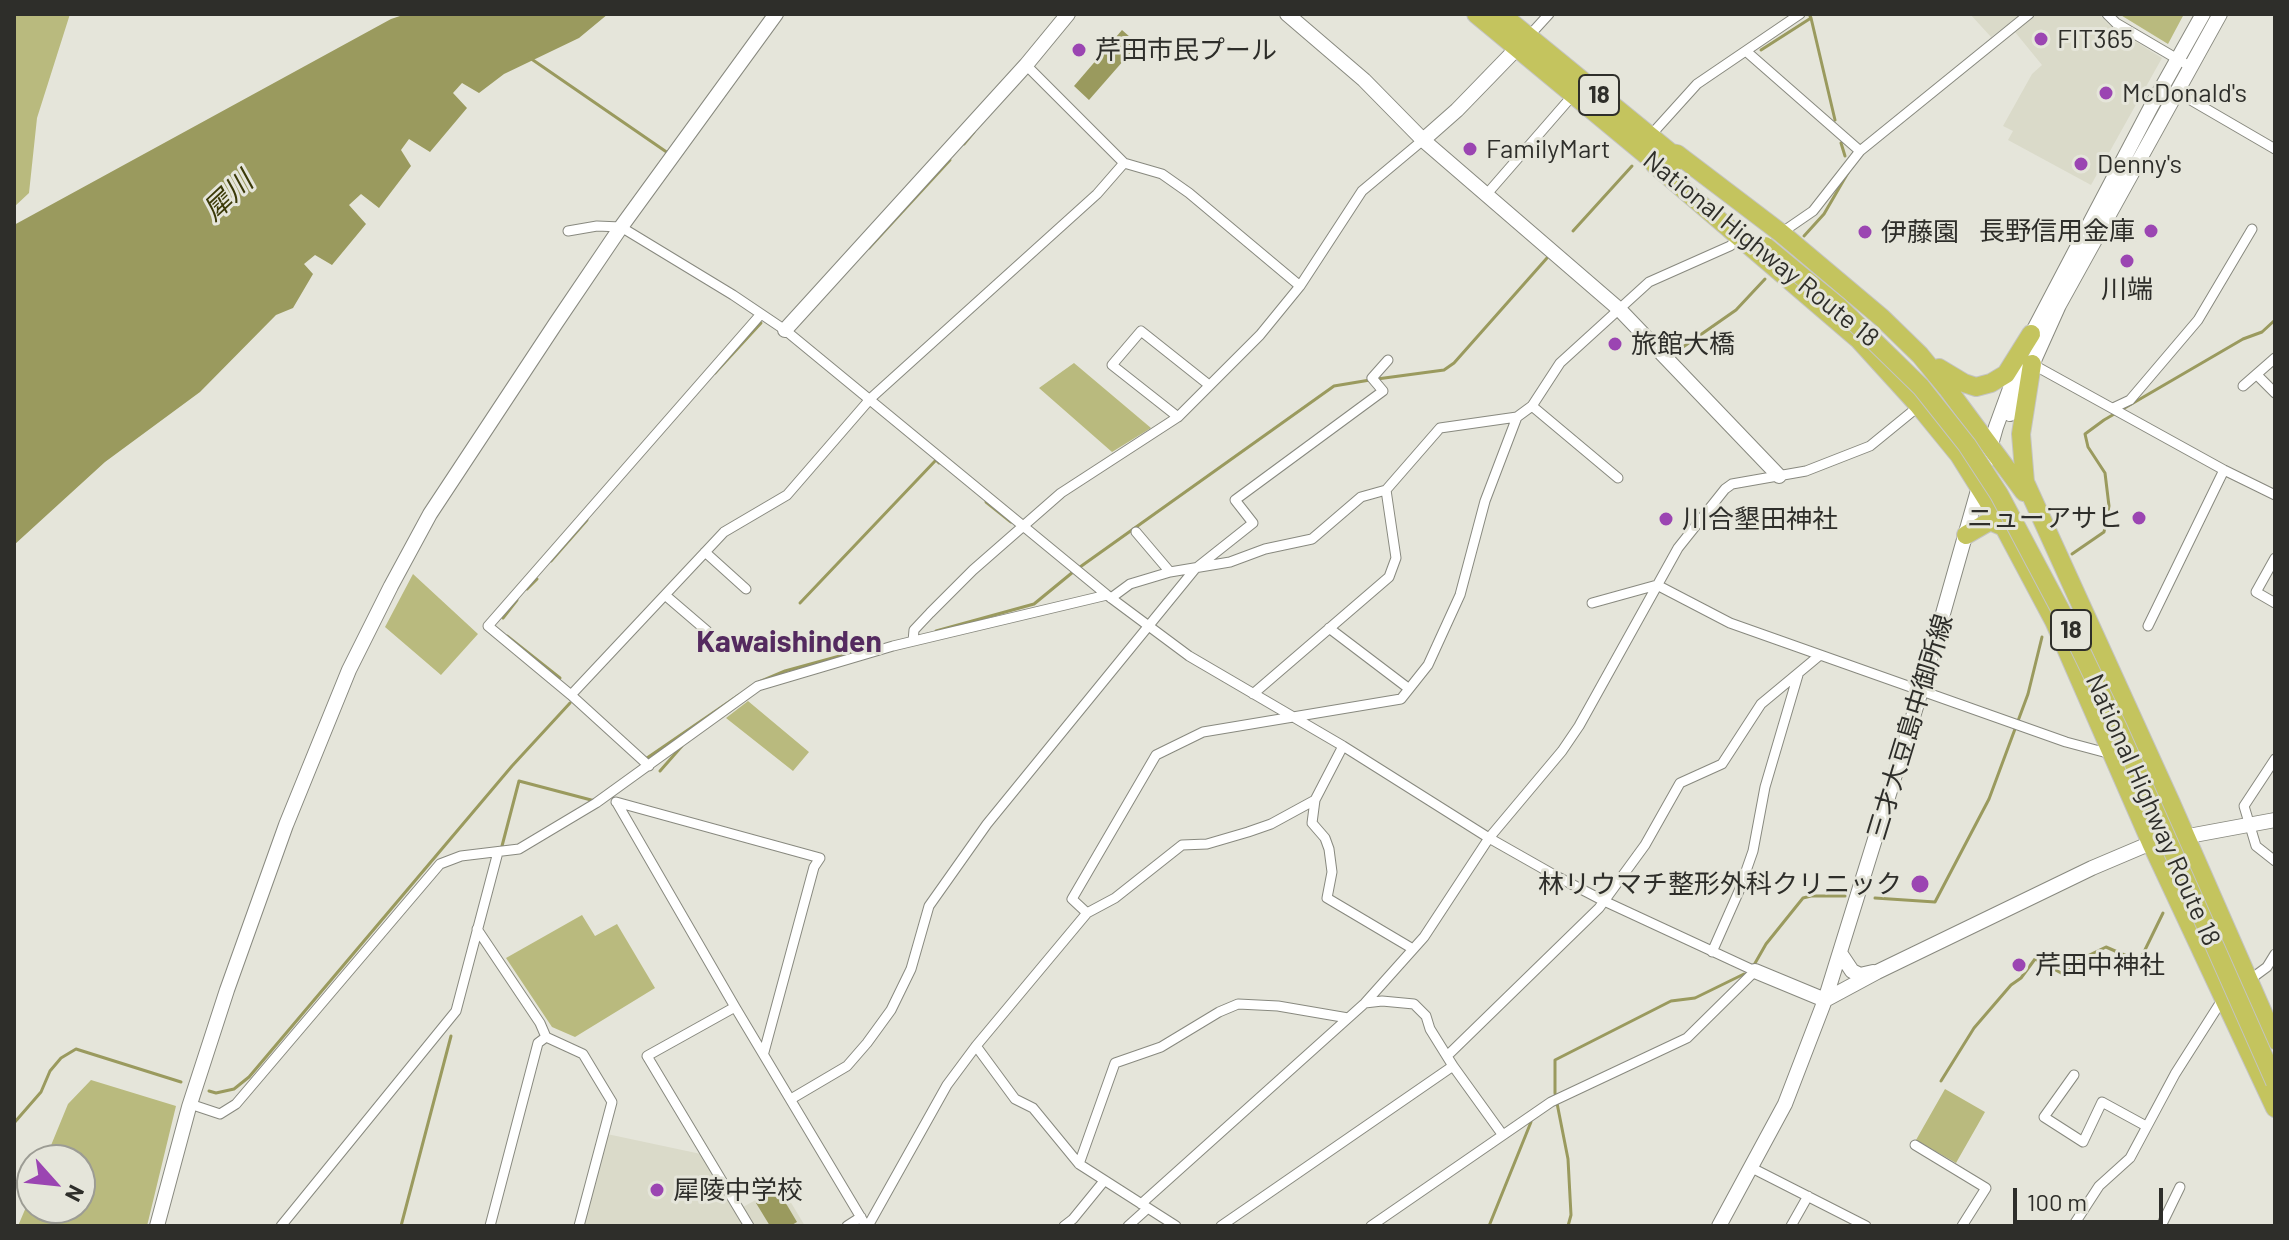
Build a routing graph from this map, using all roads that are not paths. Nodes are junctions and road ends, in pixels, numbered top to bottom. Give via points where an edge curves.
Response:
1 (776, 14) edge
2 (1068, 14) edge
3 (1287, 14) edge
4 (1476, 14) edge
5 (1501, 14) edge
6 (1549, 14) edge
7 (1800, 14) edge
8 (2029, 14) edge
9 (2107, 14) edge
10 (2203, 14) edge
11 (2220, 14) edge
12 (1522, 43) junction
13 (1747, 52) junction
14 (2184, 63) junction
15 (1026, 65) junction
16 (2177, 92) junction
17 (1573, 95) junction
18 (1650, 136) junction
19 (1423, 140) junction
20 (2275, 149) edge
21 (1860, 151) junction
22 (1651, 159) junction
23 (1124, 163) junction
24 (1486, 195) junction
25 (621, 227) junction
26 (2252, 229) dead end
27 (568, 231) dead end
28 (1741, 237) junction
29 (1772, 239) junction
30 (1300, 286) junction
31 (1620, 310) junction
32 (761, 314) junction
33 (785, 330) junction
34 (2031, 334) junction
35 (1920, 355) junction
36 (2275, 358) edge
37 (1388, 360) dead end
38 (2032, 364) junction
39 (2257, 375) junction
40 (1209, 385) junction
41 (2243, 386) dead end
42 (2275, 393) edge
43 (871, 398) junction
44 (1532, 406) junction
45 (1919, 406) junction
46 (2119, 411) junction
47 (1178, 417) junction
48 (1517, 417) junction
49 (1994, 449) junction
50 (2224, 470) junction
51 (1779, 476) junction
52 (1618, 478) dead end
53 (1979, 488) junction
54 (1386, 490) junction
55 (2275, 495) edge
56 (2038, 513) junction
57 (1023, 526) junction
58 (2004, 527) junction
59 (1136, 532) dead end
60 (1966, 535) junction
61 (705, 552) junction
62 (2275, 558) edge
63 (1195, 569) junction
64 (1170, 572) junction
65 (1657, 585) junction
66 (746, 589) dead end
67 (665, 595) junction
68 (1109, 597) junction
69 (1592, 603) dead end
70 (2275, 603) edge
71 (1147, 626) junction
72 (2148, 626) dead end
73 (1329, 628) junction
74 (704, 629) dead end
75 (913, 641) junction
76 (1820, 655) junction
77 (1798, 675) junction
78 (1408, 688) junction
79 (1921, 691) junction
80 (1253, 694) junction
81 (571, 695) junction
82 (1294, 718) junction
83 (1343, 746) junction
84 (2113, 754) junction
85 (2275, 759) edge
86 (649, 766) junction
87 (609, 792) junction
88 (1315, 800) junction
89 (617, 803) junction
90 (2275, 820) edge
91 (2248, 824) junction
92 (2186, 837) junction
93 (1489, 838) junction
94 (2151, 843) junction
95 (498, 852) junction
96 (2275, 861) edge
97 (1604, 901) junction
98 (1087, 913) junction
99 (477, 929) junction
100 (1413, 949) junction
101 (1712, 952) junction
102 (1840, 953) junction
103 (2275, 954) edge
104 (1755, 971) junction
105 (1877, 972) junction
106 (2248, 981) junction
107 (2224, 997) junction
108 (1825, 1000) junction
109 (1365, 1003) junction
110 (735, 1007) junction
111 (1348, 1018) junction
112 (546, 1037) junction
113 (2275, 1040) edge
114 (976, 1046) junction
115 (764, 1052) junction
116 (1447, 1056) junction
117 (2275, 1063) edge
118 (1453, 1066) junction
119 (2074, 1075) dead end
120 (2275, 1082) edge
121 (791, 1099) junction
122 (190, 1104) junction
123 (2275, 1108) edge
124 (2146, 1126) junction
125 (1502, 1134) junction
126 (1915, 1145) dead end
127 (1079, 1164) junction
128 (1752, 1168) junction
129 (1104, 1181) junction
130 (2180, 1187) dead end
131 (1808, 1196) junction
132 (1144, 1206) junction
133 (865, 1223) edge
134 (157, 1226) edge
135 (281, 1226) edge
136 (490, 1226) edge
137 (579, 1226) edge
138 (749, 1226) edge
139 (847, 1226) edge
140 (1064, 1226) edge
141 (1128, 1226) edge
142 (1176, 1226) edge
143 (1221, 1226) edge
144 (1371, 1226) edge
145 (1719, 1226) edge
146 (1791, 1226) edge
147 (1866, 1226) edge
148 (1962, 1226) edge
149 (2073, 1226) edge
150 (2161, 1226) edge

1 - 25 street
2 - 15 street
3 - 19 street
4 - 12 highway, National Highway Route 18 / 18
5 - 12 highway, National Highway Route 18 / 18
6 - 12 street
7 - 13 street
8 - 21 street
9 - 14 street
10 - 14 street, 三才大豆島中御所線
11 - 14 street, 三才大豆島中御所線
12 - 17 highway, National Highway Route 18 / 18
12 - 18 highway, National Highway Route 18 / 18
12 - 19 street
13 - 18 street via 1697,84
13 - 21 street
14 - 16 street, 三才大豆島中御所線
14 - 34 street, 三才大豆島中御所線
15 - 23 street
15 - 33 street
16 - 20 street
16 - 38 street, 三才大豆島中御所線
17 - 22 highway, National Highway Route 18 / 18
17 - 24 street
18 - 29 highway, National Highway Route 18 / 18
19 - 24 street
19 - 30 street via 1362,191
21 - 29 street via 1813,211
22 - 28 highway, 18
22 - 29 highway, National Highway Route 18 / 18
23 - 30 street via 1162,174
23 - 43 street via 1097,194
24 - 31 street
25 - 27 street
25 - 32 street
25 - 122 street via 430,514 349,670 286,825
26 - 46 street via 2198,320
28 - 31 street via 1649,282
28 - 45 highway, 18 via 1859,340
29 - 35 highway, 18 via 1842,283
29 - 117 highway, National Highway Route 18 / 18, bridge via 1845,301 1926,382 2004,489 2074,621
29 - 120 highway, National Highway Route 18 / 18, bridge via 1921,387 1999,494 2118,728
30 - 40 street
31 - 44 street via 1560,363
31 - 51 street
32 - 33 street
32 - 81 street via 488,626
33 - 43 street
34 - 35 highway, 18 via 2006,374 1976,387
34 - 49 street, 三才大豆島中御所線 via 2008,391
35 - 49 highway, 18
36 - 39 street
37 - 63 street via 1374,380 1383,391 1235,500 1253,523
38 - 46 street
38 - 49 street, 三才大豆島中御所線
38 - 56 highway, 18 via 2021,434 2025,482
39 - 41 street
39 - 42 street
40 - 47 street
40 - 47 street via 1141,331 1112,365
43 - 57 street
43 - 61 street via 787,495 724,532
44 - 48 street
44 - 52 street
45 - 51 street via 1870,446
45 - 53 highway, 18
46 - 50 street
47 - 57 street via 1061,493
48 - 54 street via 1440,428
48 - 78 street via 1485,501 1460,595 1428,665
49 - 53 street, 三才大豆島中御所線
49 - 56 highway, 18
50 - 55 street
50 - 72 street
51 - 65 street via 1725,489 1678,548
53 - 58 highway, 18
53 - 60 street, 三才大豆島中御所線
54 - 63 street via 1361,497 1312,539
54 - 73 street via 1394,569
56 - 92 highway, 18
57 - 68 street
57 - 75 street via 930,613 914,630
58 - 60 highway via 1990,521
58 - 84 highway, 18 via 2054,621
59 - 64 street
60 - 79 street, 三才大豆島中御所線
61 - 66 street
61 - 67 street
62 - 70 street via 2256,592
63 - 64 street
63 - 71 street
64 - 68 street via 1130,584
65 - 69 street
65 - 76 street via 1730,623
65 - 93 street via 1579,726
67 - 74 street
67 - 81 street
68 - 71 street
68 - 75 street
71 - 80 street
71 - 121 street via 987,824 929,906 911,969 867,1043 847,1066
73 - 78 street
73 - 80 street
75 - 86 street via 758,686
76 - 77 street
76 - 79 street
77 - 97 street via 1761,704 1722,764 1680,783 1645,845
77 - 101 street via 1765,787 1753,851
78 - 82 street via 1401,699
79 - 84 street
79 - 102 street, 三才大豆島中御所線
80 - 82 street
81 - 86 street
82 - 83 street
82 - 98 street via 1203,732 1156,755 1072,899
83 - 88 street
83 - 93 street
84 - 94 highway, 18
85 - 91 street via 2244,806
86 - 87 street
87 - 89 street
87 - 95 street via 519,849
88 - 98 street via 1248,832 1182,845 1115,898
88 - 100 street via 1312,823 1325,838 1332,872 1327,898
89 - 110 street
89 - 115 street via 820,858
90 - 91 street
91 - 92 street
91 - 96 street via 2256,846
92 - 94 street
92 - 106 highway, 18
93 - 97 street
93 - 100 street
94 - 105 street
94 - 107 highway, 18
95 - 99 street
95 - 122 street via 436,861 236,1104 220,1114
97 - 101 street
97 - 116 street
98 - 114 street
99 - 112 street
99 - 135 street via 456,1011
100 - 109 street
101 - 104 street
102 - 105 street via 1852,971
102 - 108 street, 三才大豆島中御所線
103 - 106 street
104 - 108 street
104 - 125 street via 1687,1038 1555,1100
105 - 108 street
106 - 113 highway, 18
107 - 123 highway, 18
107 - 124 street
108 - 128 street, 三才大豆島中御所線 via 1785,1104
109 - 111 street
109 - 116 street via 1414,1004
110 - 115 street
110 - 138 street via 647,1056
111 - 127 street via 1238,1004 1161,1047 1115,1063
111 - 132 street
112 - 136 street via 538,1043
112 - 137 street via 583,1054 612,1102
114 - 127 street via 1015,1099 1033,1108
114 - 133 street
115 - 121 street
116 - 118 street
118 - 125 street
118 - 143 street
119 - 124 street via 2044,1117 2083,1142 2102,1102
121 - 133 street
122 - 134 street
124 - 149 street via 2130,1158 2099,1186
125 - 144 street
126 - 148 street via 1986,1188
127 - 129 street
128 - 131 street
128 - 145 street, 三才大豆島中御所線
129 - 132 street
129 - 140 street
130 - 150 street
131 - 146 street
131 - 147 street
132 - 141 street
132 - 142 street
133 - 139 street

